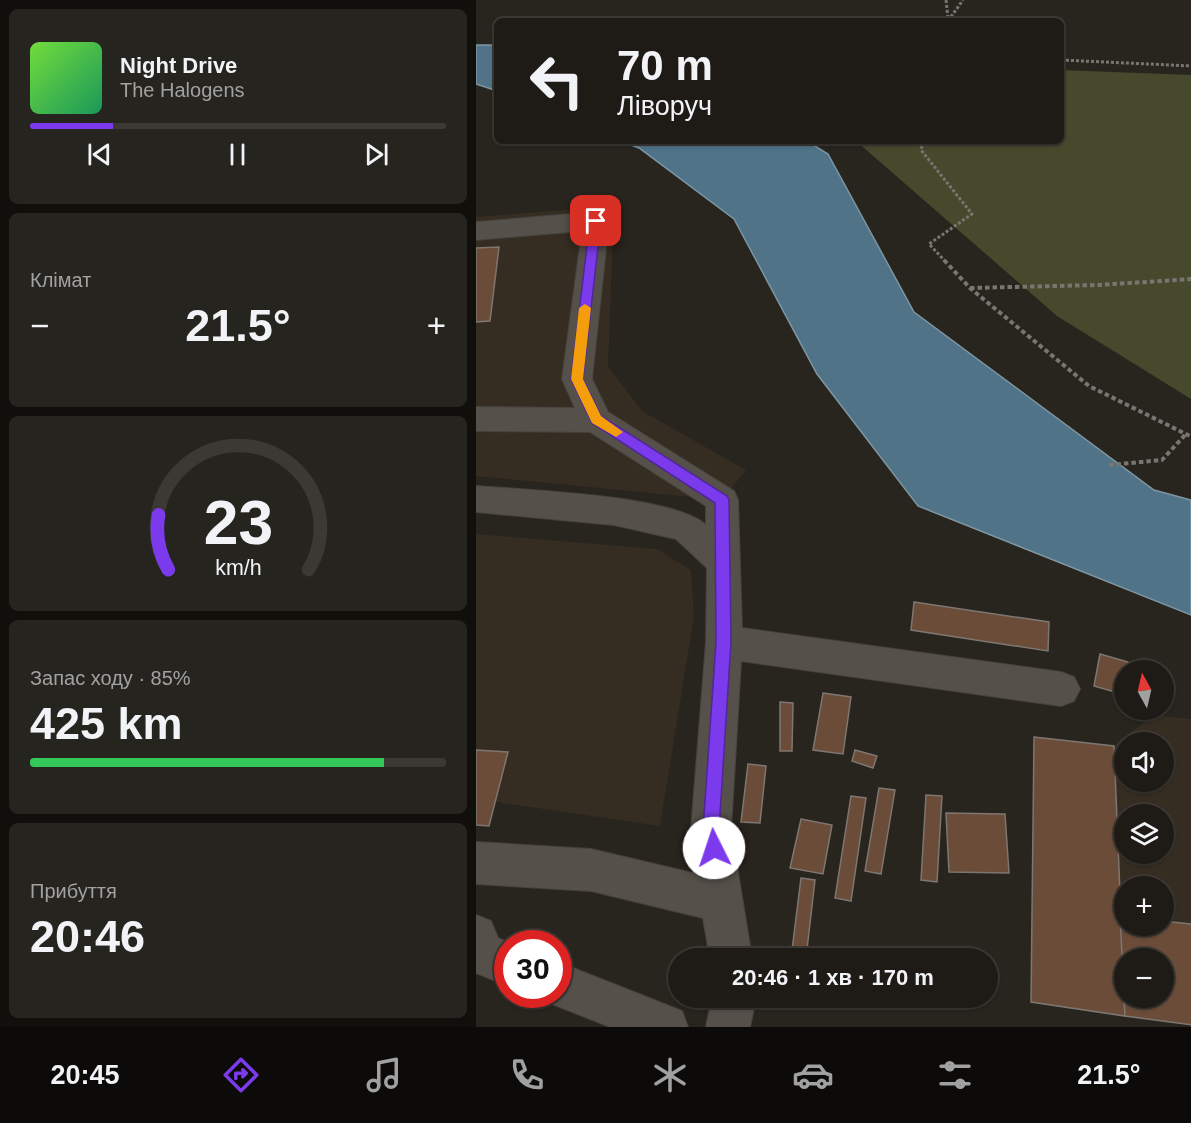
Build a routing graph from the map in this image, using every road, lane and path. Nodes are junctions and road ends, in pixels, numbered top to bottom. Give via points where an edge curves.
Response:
1 (946, 0) edge
2 (963, 0) edge
3 (948, 18) edge
4 (950, 18) edge
5 (1064, 60) edge
6 (1192, 66) edge
7 (922, 144) edge
8 (476, 231) edge
9 (1192, 279) edge
10 (970, 288) junction
11 (476, 419) edge
12 (596, 420) junction
13 (1186, 434) junction
14 (1192, 437) edge
15 (1109, 465) dead end
16 (476, 499) edge
17 (724, 562) junction
18 (724, 642) junction
19 (1061, 689) dead end
20 (476, 863) edge
21 (722, 901) junction
22 (476, 936) edge
23 (729, 948) edge
24 (494, 958) edge
25 (572, 990) edge
26 (732, 1008) edge
27 (666, 1027) edge
28 (728, 1027) edge

1 - 3 path
2 - 4 path
5 - 6 path
7 - 10 path via 921,150 972,214 929,244
8 - 12 street via 596,221 577,379
9 - 10 path
10 - 13 path via 1089,386
11 - 12 street
12 - 17 street via 722,500
13 - 14 path
13 - 15 path via 1162,460
16 - 17 street via 614,511 686,527
17 - 18 street
18 - 19 street
18 - 21 street via 711,830
20 - 21 street via 591,870
21 - 23 street
22 - 24 street via 480,952
25 - 27 street
26 - 28 street

